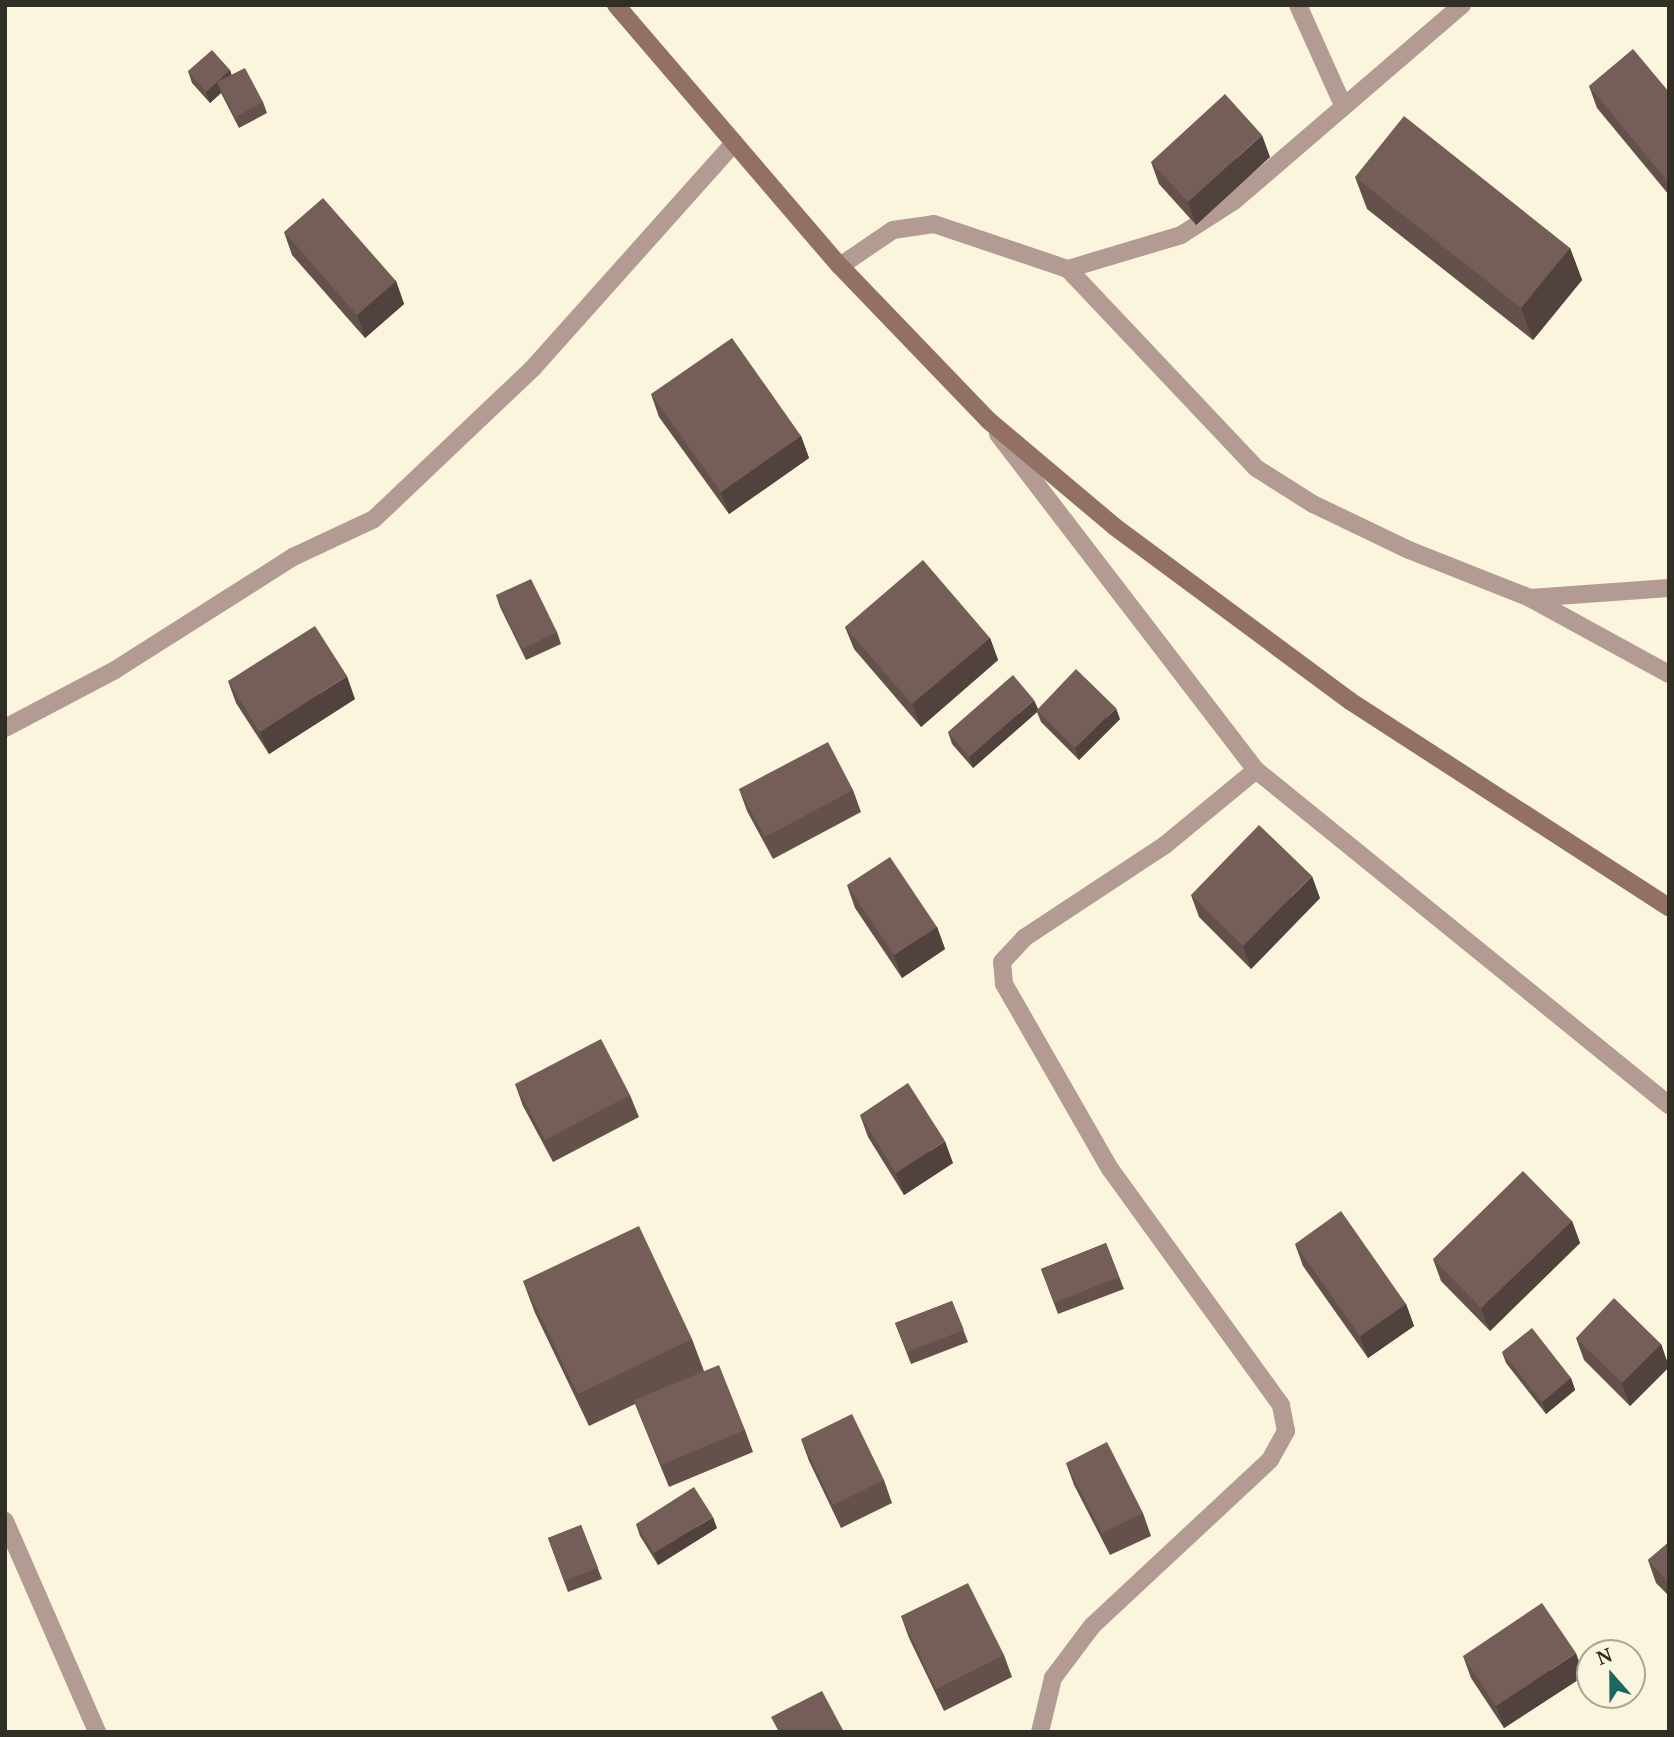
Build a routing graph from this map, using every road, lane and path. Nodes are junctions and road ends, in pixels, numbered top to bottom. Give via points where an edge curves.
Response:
1 (616, 5) edge
2 (1298, 5) edge
3 (1462, 5) edge
4 (1343, 105) junction
5 (734, 143) junction
6 (840, 266) junction
7 (1068, 269) junction
8 (988, 420) junction
9 (1669, 588) edge
10 (1530, 598) junction
11 (1669, 674) edge
12 (5, 728) edge
13 (1256, 770) junction
14 (1669, 907) edge
15 (1669, 1105) edge
16 (5, 1521) edge
17 (97, 1732) edge
18 (1040, 1732) edge

1 - 5 main road
2 - 4 street
3 - 4 street
4 - 7 street via 1234,201 1181,235
5 - 6 main road
5 - 12 street via 533,368 374,519 293,557 115,670
6 - 7 street via 893,230 934,224
6 - 8 main road
7 - 10 street via 1256,468 1312,504 1373,533
8 - 13 street
8 - 14 main road via 1115,527 1350,701
9 - 10 street
10 - 11 street
13 - 15 street
13 - 18 street via 1166,845 1024,938 1002,962 1004,984 1110,1169 1281,1405 1286,1431 1270,1460 1092,1626 1054,1678
16 - 17 street

